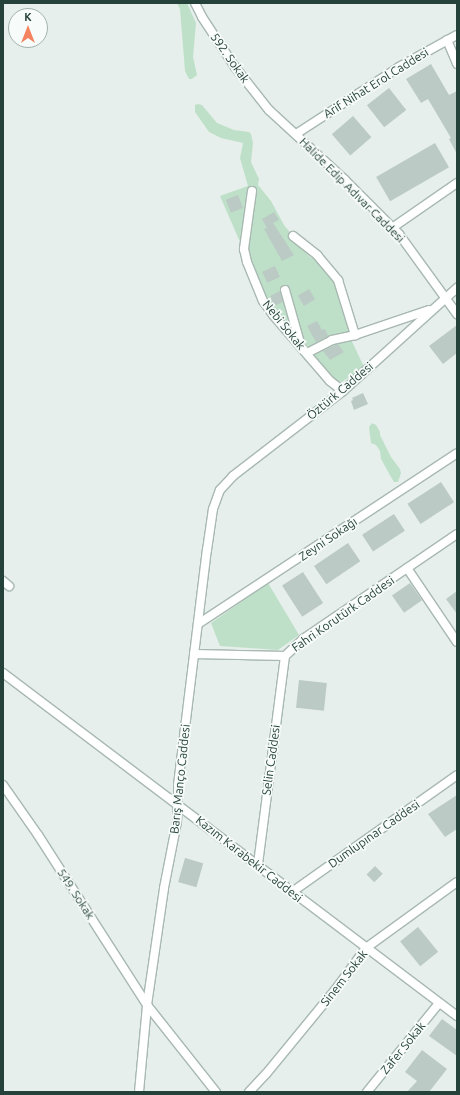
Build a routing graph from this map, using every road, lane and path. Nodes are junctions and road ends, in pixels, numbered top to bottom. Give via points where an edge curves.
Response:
1 (195, 3) edge
2 (457, 35) edge
3 (446, 40) junction
4 (457, 64) edge
5 (269, 110) joint
6 (296, 134) junction
7 (457, 183) edge
8 (252, 191) dead end
9 (392, 228) junction
10 (293, 236) dead end
11 (457, 288) edge
12 (285, 290) dead end
13 (446, 297) junction
14 (432, 310) junction
15 (457, 314) edge
16 (355, 335) junction
17 (300, 346) junction
18 (307, 353) junction
19 (343, 391) junction
20 (457, 453) edge
21 (220, 490) joint
22 (457, 534) edge
23 (407, 568) junction
24 (198, 624) junction
25 (457, 642) edge
26 (194, 654) junction
27 (285, 656) junction
28 (3, 673) edge
29 (457, 775) edge
30 (3, 785) edge
31 (178, 804) junction
32 (258, 864) junction
33 (457, 882) edge
34 (292, 892) junction
35 (366, 948) junction
36 (439, 1003) junction
37 (147, 1005) junction
38 (457, 1016) edge
39 (140, 1092) edge
40 (216, 1092) edge
41 (248, 1092) edge
42 (368, 1092) edge

1 - 5 street, 592. Sokak via 235,67
2 - 3 street, Arif Nihat Erol Caddesi
3 - 4 street
3 - 6 street, Arif Nihat Erol Caddesi via 399,67
5 - 6 street, Halide Edip Adıvar Caddesi
6 - 9 street, Halide Edip Adıvar Caddesi
7 - 9 street
8 - 17 street, Nebi Sokak via 244,249 247,262 263,300
9 - 13 street, Halide Edip Adıvar Caddesi
10 - 16 street via 316,255 338,280
11 - 13 street, Öztürk Caddesi
12 - 17 street
13 - 14 street, Öztürk Caddesi
13 - 15 street, Halide Edip Adıvar Caddesi
14 - 16 street
14 - 19 street, Öztürk Caddesi
16 - 18 street via 332,340
17 - 18 street, Nebi Sokak
18 - 19 street, Nebi Sokak via 330,381
19 - 21 street, Öztürk Caddesi via 233,476
20 - 24 street, Zeyni Sokağı
21 - 24 street, Barış Manço Caddesi via 213,509
22 - 23 street, Fahri Korutürk Caddesi
23 - 25 street
23 - 27 street, Fahri Korutürk Caddesi via 303,639
24 - 26 street, Barış Manço Caddesi
26 - 27 street, Fahri Korutürk Caddesi
26 - 31 street, Barış Manço Caddesi via 178,785
27 - 32 street, Selin Caddesi
28 - 31 street, Kazım Karabekir Caddesi
29 - 34 street, Dumlupınar Caddesi
30 - 37 street, 549. Sokak
31 - 32 street, Kazım Karabekir Caddesi
31 - 37 street, Barış Manço Caddesi
32 - 34 street, Kazım Karabekir Caddesi
33 - 35 street, Sinem Sokak
34 - 35 street, Kazım Karabekir Caddesi
35 - 36 street, Kazım Karabekir Caddesi
35 - 41 street, Sinem Sokak via 335,990 266,1074
36 - 38 street, Kazım Karabekir Caddesi
36 - 42 street, Zafer Sokak
37 - 39 street, Barış Manço Caddesi
37 - 40 street, 549. Sokak

